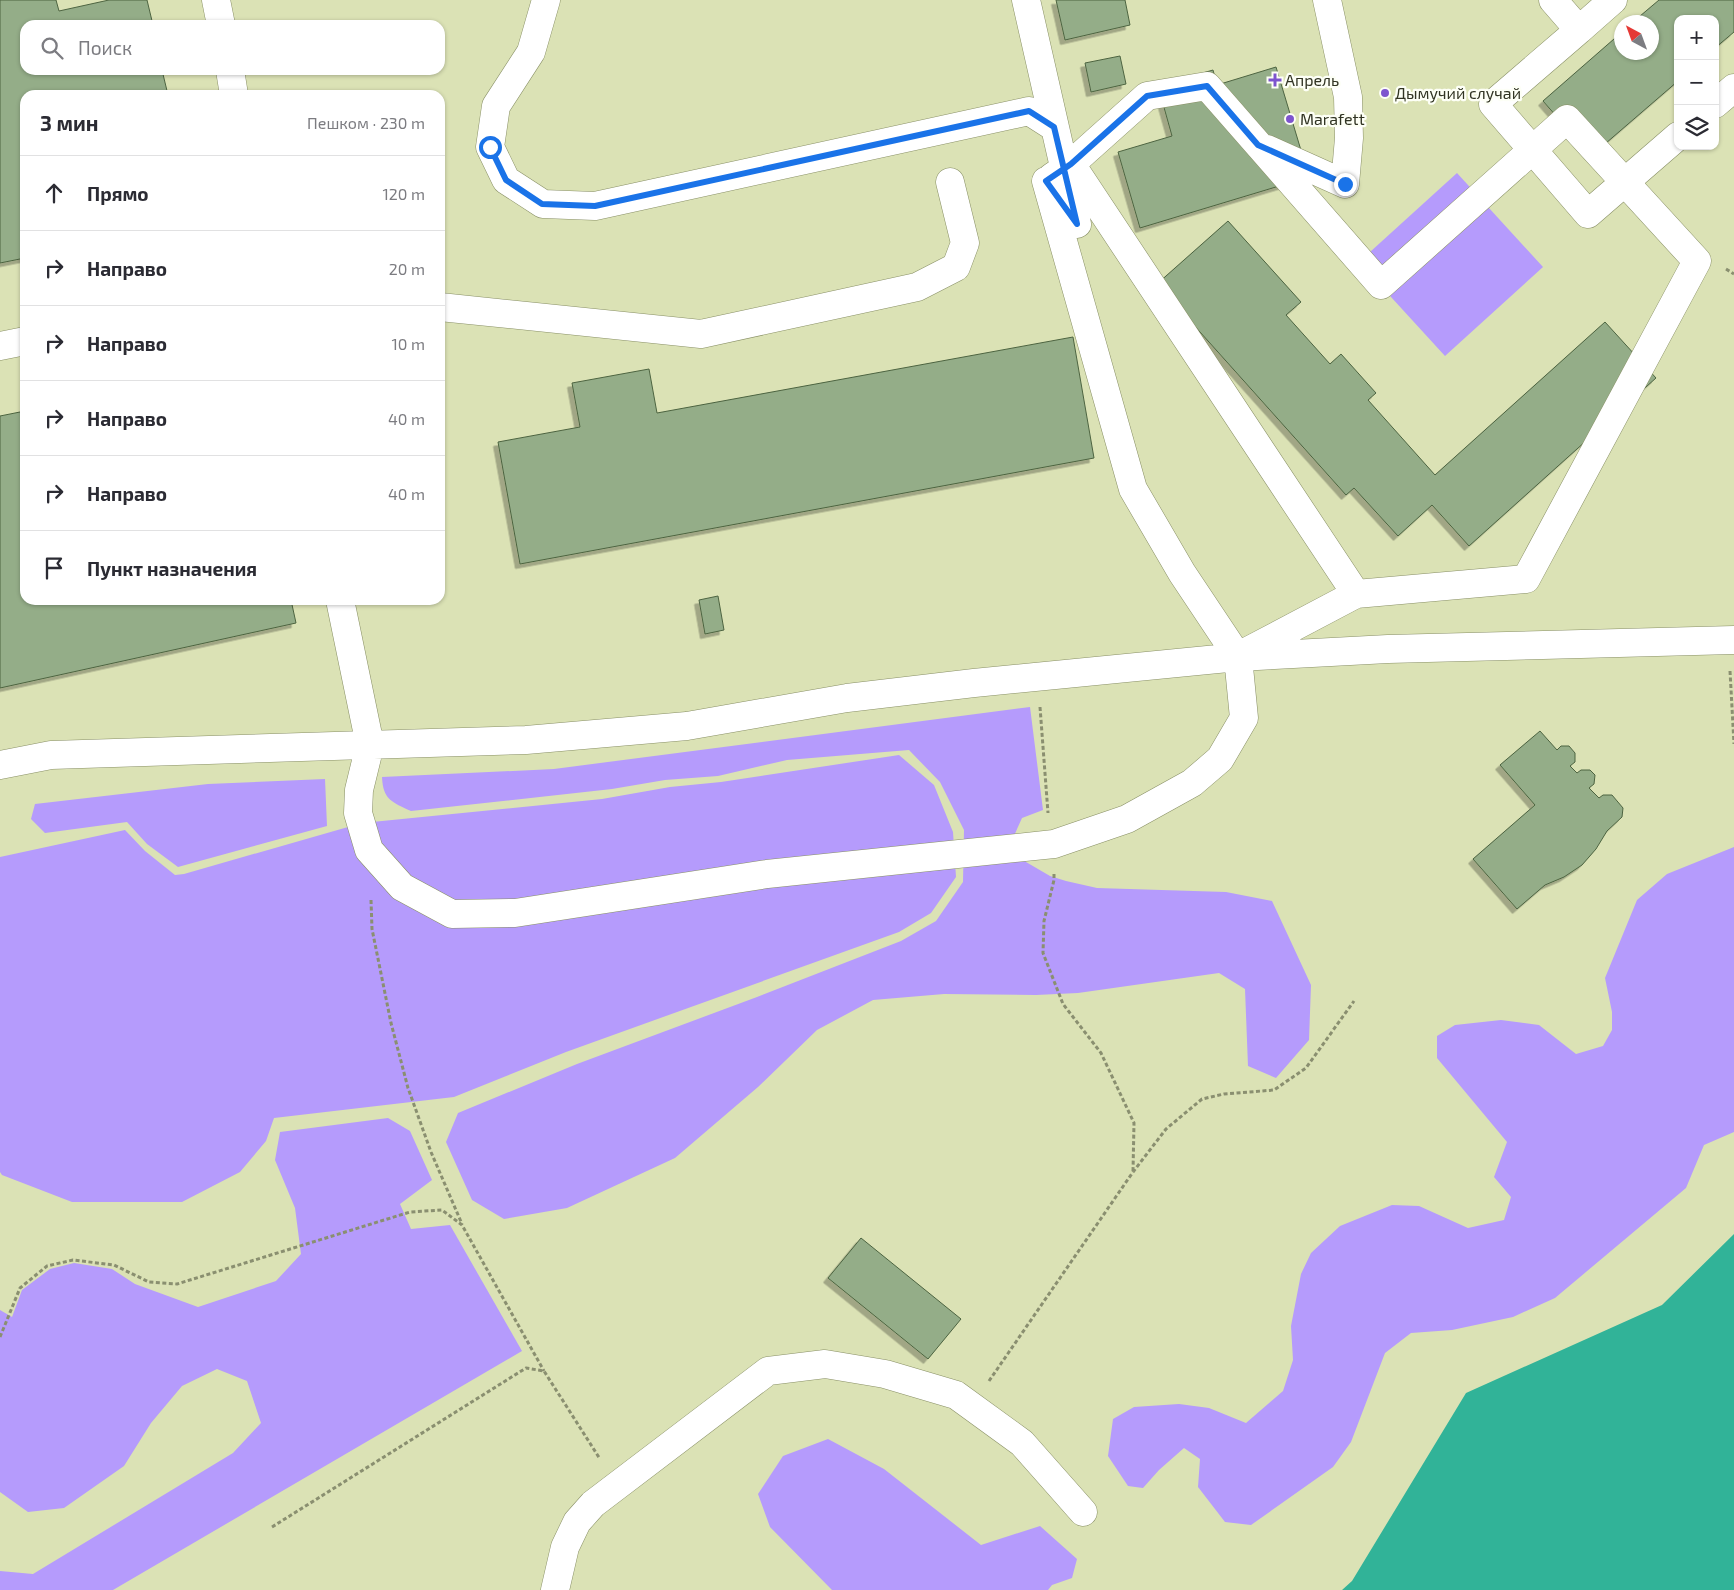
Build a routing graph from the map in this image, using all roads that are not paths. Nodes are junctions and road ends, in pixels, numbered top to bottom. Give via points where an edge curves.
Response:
1 (216, 0) edge
2 (546, 0) edge
3 (1026, 0) edge
4 (1327, 0) edge
5 (1553, 0) edge
6 (1613, 0) edge
7 (221, 20) edge
8 (1579, 30) junction
9 (231, 75) edge
10 (1734, 88) edge
11 (233, 90) edge
12 (1719, 101) edge
13 (1054, 127) junction
14 (1674, 139) edge
15 (1258, 145) junction
16 (1071, 164) junction
17 (1046, 181) junction
18 (950, 182) dead end
19 (445, 308) edge
20 (20, 342) edge
21 (0, 346) edge
22 (1356, 594) junction
23 (341, 605) edge
24 (1731, 640) edge
25 (1238, 656) junction
26 (370, 745) junction
27 (0, 766) edge
28 (1083, 1512) dead end
29 (555, 1590) edge

1 - 7 lane
2 - 13 lane via 531,52 496,106 490,147 506,180 542,204 595,206 1029,111
3 - 13 lane
4 - 15 lane via 1348,97 1345,184
5 - 8 lane
6 - 8 lane
8 - 14 lane via 1493,104 1588,214
9 - 11 lane
10 - 12 lane
13 - 17 lane via 1077,224
15 - 16 lane via 1207,86 1147,96
15 - 22 lane via 1381,285 1566,119 1696,261 1526,579
16 - 17 lane
16 - 22 lane
17 - 25 lane via 1133,490 1182,573
18 - 19 lane via 964,243 956,267 917,287 701,334
20 - 21 lane
22 - 25 lane
23 - 26 lane
24 - 25 lane
25 - 26 lane via 846,698 688,726 526,740
25 - 26 lane via 1244,718 1220,758 1192,783 1127,819 1050,845 767,874 515,912 452,914 402,887 369,850 358,813
26 - 27 lane via 50,755
28 - 29 lane via 1022,1443 956,1395 885,1374 825,1364 768,1371 593,1504 577,1522 565,1547

